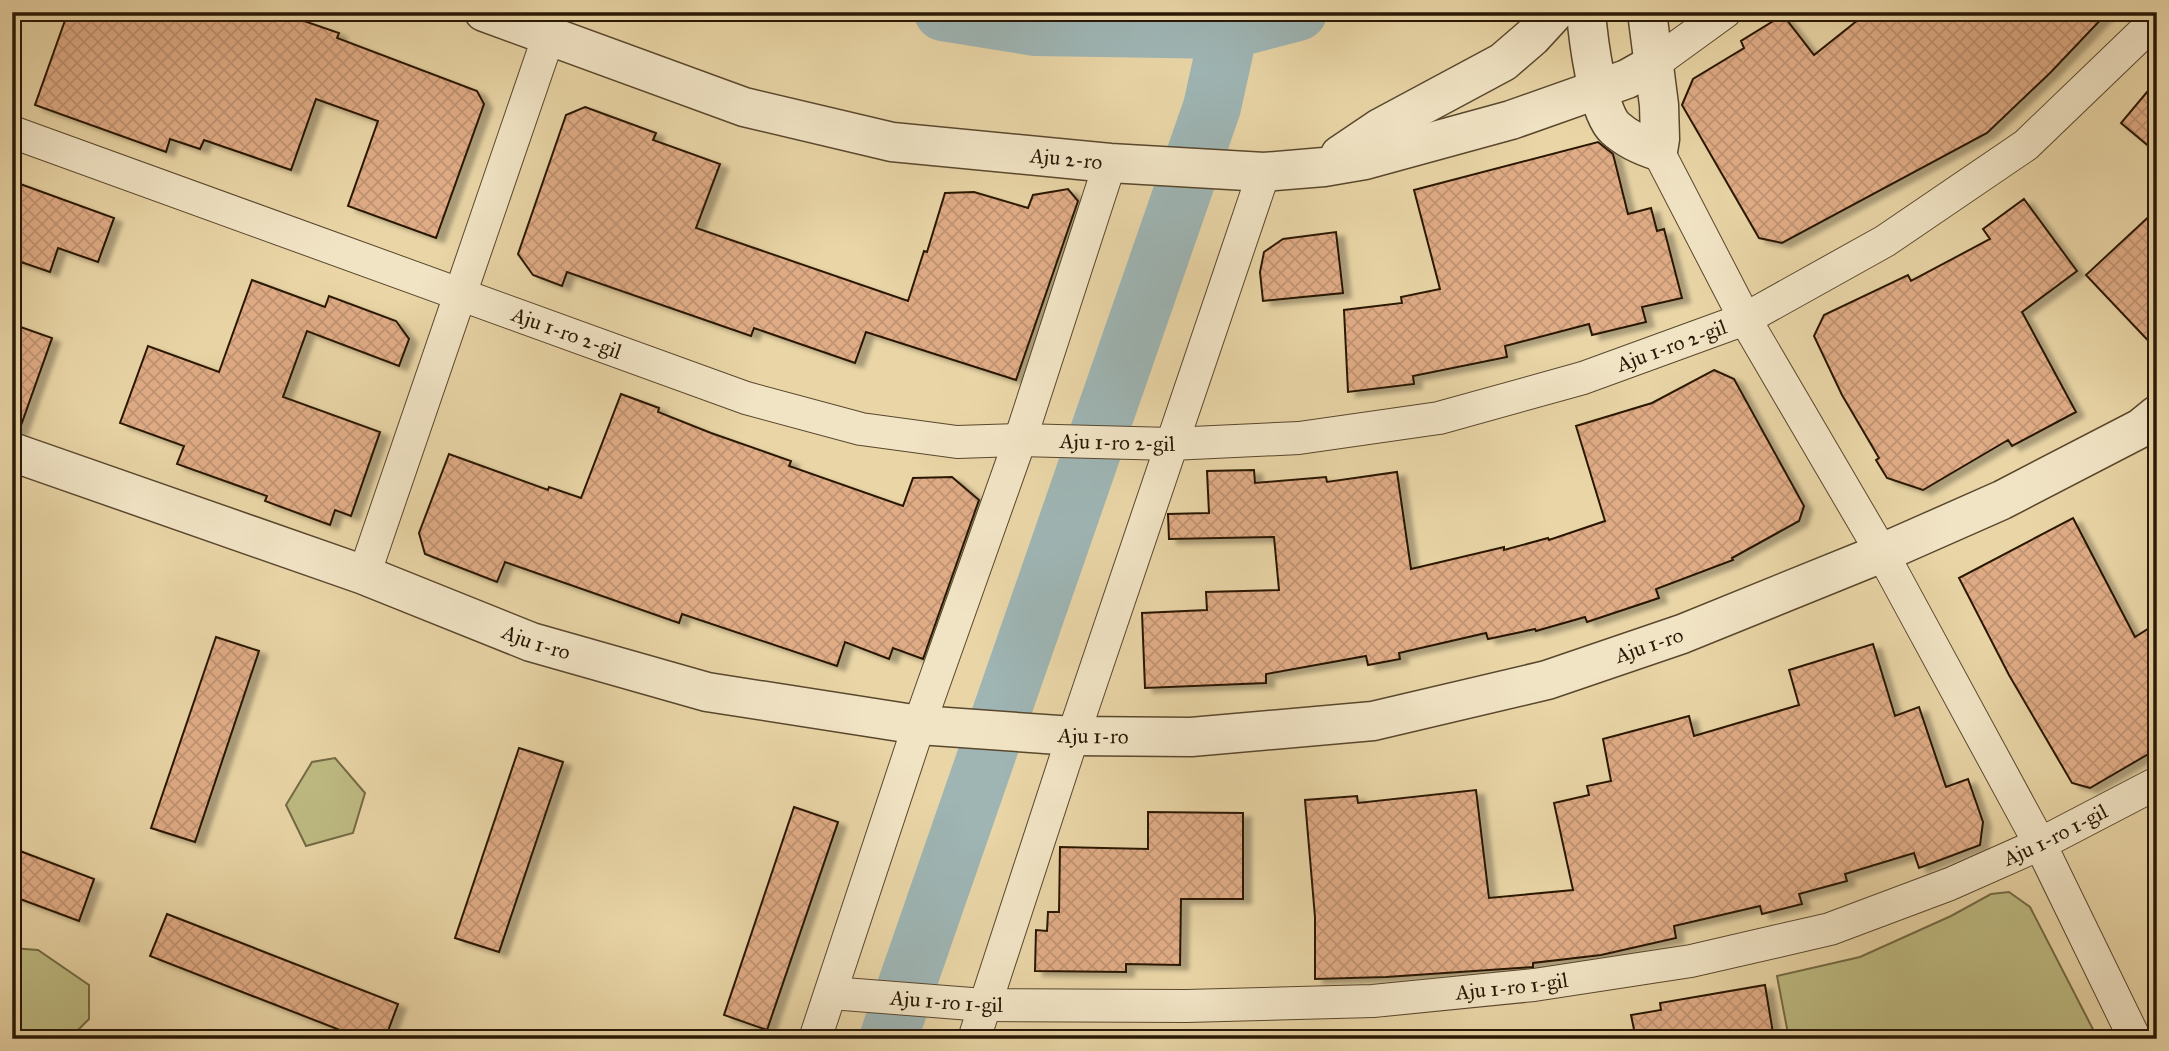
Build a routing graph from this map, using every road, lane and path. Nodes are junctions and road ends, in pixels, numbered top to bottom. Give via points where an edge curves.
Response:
1 (484, 12) edge
2 (1555, 12) edge
3 (1586, 12) edge
4 (1647, 12) edge
5 (1725, 12) edge
6 (2157, 19) edge
7 (548, 37) junction
8 (1652, 65) junction
9 (1598, 89) junction
10 (12, 132) edge
11 (1658, 151) junction
12 (1110, 163) junction
13 (1324, 167) junction
14 (1264, 172) junction
15 (461, 295) junction
16 (1745, 319) junction
17 (2157, 415) edge
18 (1020, 440) junction
19 (1171, 444) junction
20 (12, 452) edge
21 (1882, 553) junction
22 (364, 575) junction
23 (919, 725) junction
24 (1073, 736) junction
25 (2157, 783) edge
26 (2040, 844) junction
27 (831, 993) junction
28 (984, 1005) junction
29 (815, 1039) edge
30 (974, 1039) edge
31 (2136, 1039) edge

1 - 7 street, Aju 2-ro
2 - 13 street via 1503,62 1380,128
3 - 9 street
4 - 8 street
5 - 8 street
6 - 16 street, Aju 1-ro 2-gil via 2026,145 1885,241
7 - 12 street, Aju 2-ro via 744,107 892,142
7 - 15 street
8 - 9 street, Aju 2-ro
8 - 11 street via 1659,105
9 - 11 street via 1612,126 1640,146
9 - 13 street, Aju 2-ro via 1511,120
10 - 15 street, Aju 1-ro 2-gil
11 - 16 street
12 - 14 street, Aju 2-ro
12 - 18 street
13 - 14 street, Aju 2-ro
14 - 19 street
15 - 18 street, Aju 1-ro 2-gil via 746,398 861,429 957,442
15 - 22 street
16 - 19 street, Aju 1-ro 2-gil via 1583,378 1439,418 1299,438
16 - 21 street
17 - 21 street, Aju 1-ro via 2141,428 2002,500
18 - 19 street, Aju 1-ro 2-gil
18 - 23 street
19 - 24 street
20 - 22 street, Aju 1-ro
21 - 24 street, Aju 1-ro via 1682,634 1547,680 1373,721 1191,737
21 - 26 street
22 - 23 street, Aju 1-ro via 531,642 707,692
23 - 24 street, Aju 1-ro
23 - 27 street
24 - 28 street
25 - 26 street, Aju 1-ro 1-gil
26 - 28 street, Aju 1-ro 1-gil via 1830,929 1665,965 1534,985 1373,1001
26 - 31 street
27 - 28 street, Aju 1-ro 1-gil
27 - 29 street
28 - 30 street

